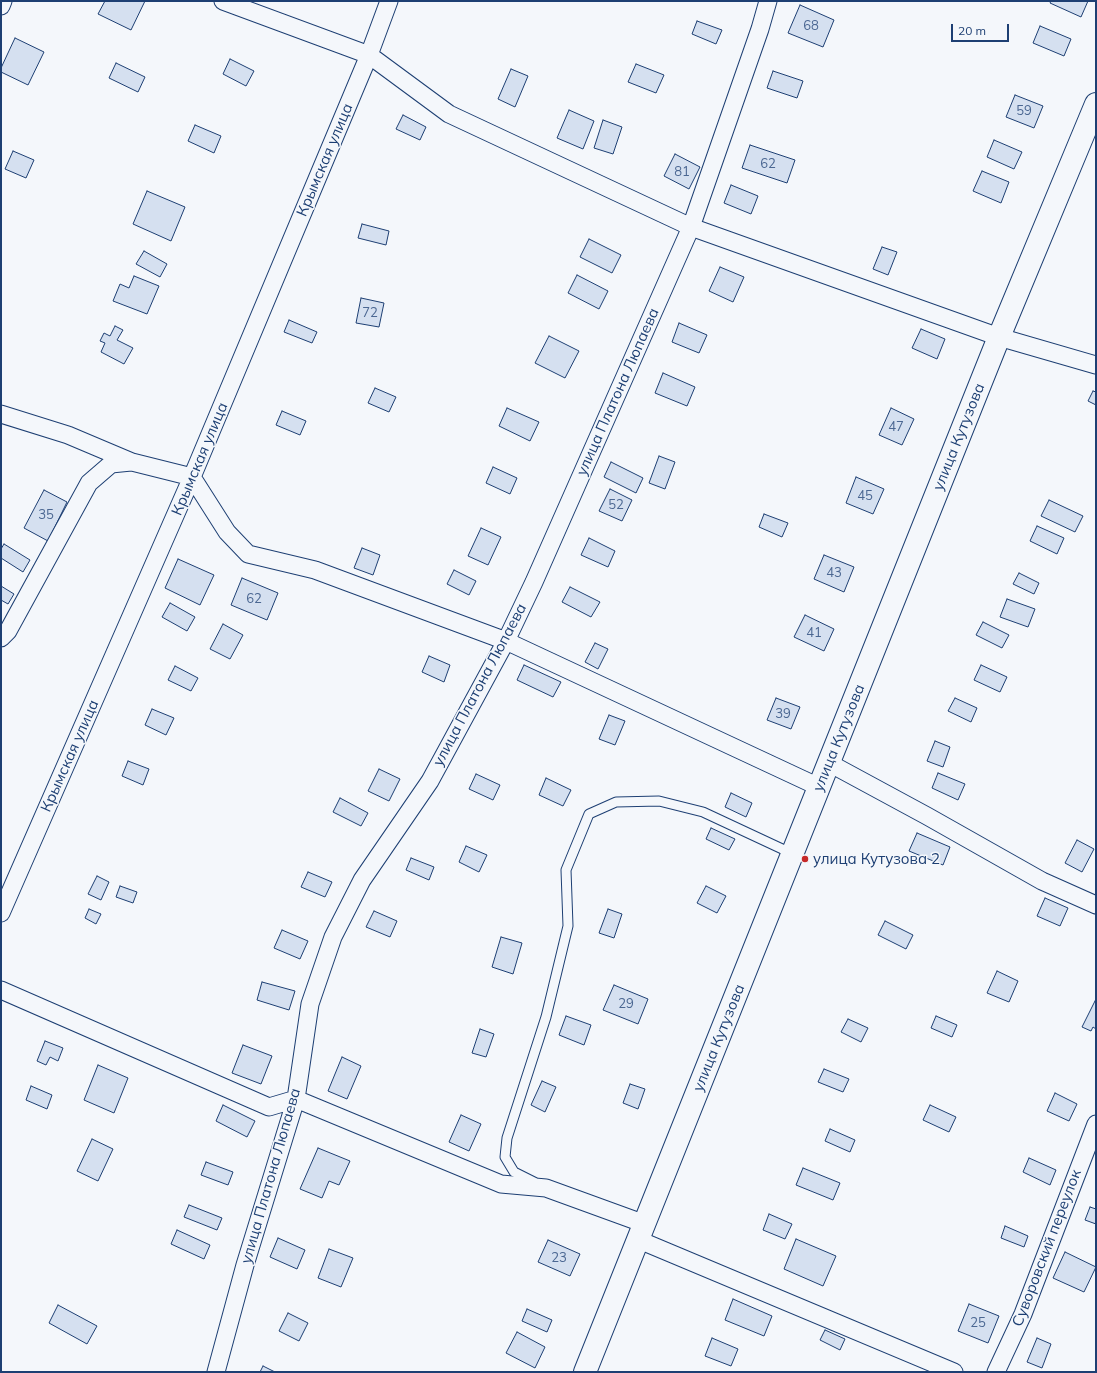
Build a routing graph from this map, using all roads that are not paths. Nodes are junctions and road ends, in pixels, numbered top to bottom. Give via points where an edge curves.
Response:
1 (3, 1) edge
2 (223, 1) edge
3 (389, 1) edge
4 (768, 1) edge
5 (1, 6) edge
6 (370, 54) junction
7 (1096, 104) edge
8 (691, 227) junction
9 (999, 337) junction
10 (1096, 365) edge
11 (1, 414) edge
12 (132, 462) junction
13 (192, 477) junction
14 (1, 638) edge
15 (506, 641) junction
16 (829, 763) junction
17 (819, 787) junction
18 (793, 854) junction
19 (1096, 905) edge
20 (1, 913) edge
21 (1, 990) edge
22 (296, 1098) junction
23 (1096, 1124) edge
24 (546, 1188) junction
25 (642, 1232) junction
26 (216, 1372) edge
27 (585, 1372) edge
28 (954, 1372) edge
29 (996, 1372) edge

1 - 5 street
2 - 6 street
3 - 6 street, Крымская улица
4 - 8 street, улица Платона Люпаева
6 - 8 street via 449,114
6 - 13 street, Крымская улица
7 - 9 street, улица Кутузова
8 - 9 street
8 - 15 street, улица Платона Люпаева
9 - 10 street
9 - 16 street, улица Кутузова
11 - 12 street via 68,435
12 - 13 street
12 - 14 street via 111,464 89,483 8,631
13 - 15 street via 227,532 248,554 315,570
13 - 20 street, Крымская улица
15 - 17 street
15 - 22 street, улица Платона Люпаева via 430,781 362,880 333,937 310,1004
16 - 17 street, улица Кутузова
16 - 19 street via 1042,881
17 - 18 street, улица Кутузова
18 - 24 lane via 703,812 659,801 616,802 588,814 566,870 568,926 546,1017 507,1138 505,1157 514,1172
18 - 25 street, улица Кутузова
21 - 22 street via 269,1107
22 - 24 street via 501,1184
22 - 26 street, улица Платона Люпаева via 245,1265
23 - 29 street, Суворовский переулок via 1023,1314
24 - 25 street
25 - 27 street, улица Кутузова
25 - 28 street

